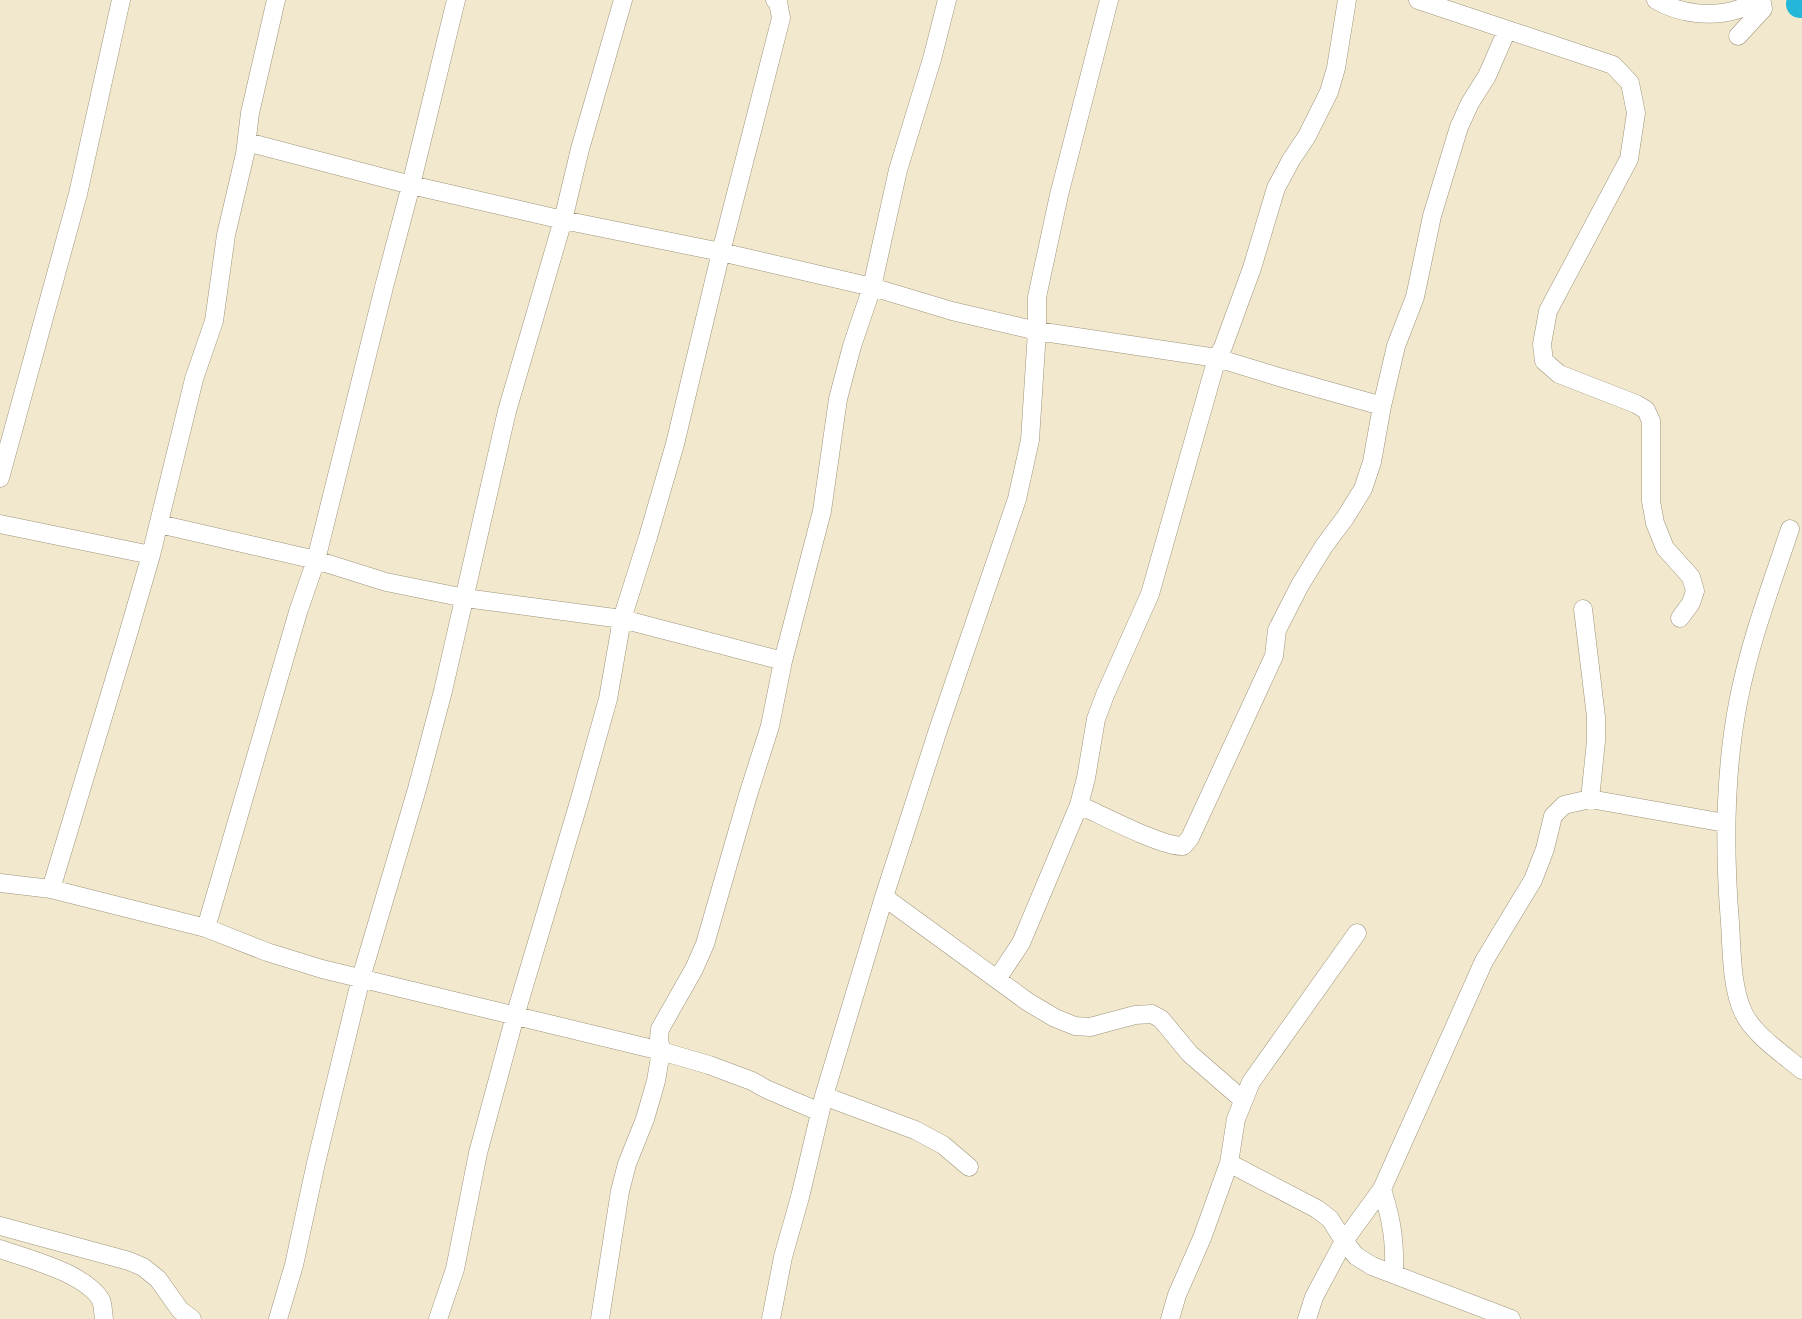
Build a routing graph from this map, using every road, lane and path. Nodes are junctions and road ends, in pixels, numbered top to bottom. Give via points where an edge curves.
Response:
1 (121, 0) edge
2 (276, 0) edge
3 (456, 0) edge
4 (623, 0) edge
5 (775, 0) edge
6 (947, 0) edge
7 (1109, 0) edge
8 (1347, 0) edge
9 (1422, 0) edge
10 (1656, 0) edge
11 (1507, 30) junction
12 (1738, 36) dead end
13 (247, 142) junction
14 (411, 186) junction
15 (563, 220) junction
16 (721, 252) junction
17 (872, 287) junction
18 (1037, 331) junction
19 (1217, 358) junction
20 (1382, 406) junction
21 (0, 478) edge
22 (0, 524) edge
23 (159, 524) junction
24 (1790, 529) dead end
25 (151, 555) junction
26 (316, 560) junction
27 (465, 598) junction
28 (1583, 609) dead end
29 (1680, 618) dead end
30 (622, 619) junction
31 (783, 661) junction
32 (1590, 799) junction
33 (1079, 805) junction
34 (1725, 823) junction
35 (0, 883) edge
36 (52, 889) junction
37 (884, 897) junction
38 (206, 928) junction
39 (1356, 933) dead end
40 (361, 978) junction
41 (997, 979) junction
42 (515, 1016) junction
43 (660, 1051) junction
44 (1802, 1070) edge
45 (1243, 1100) junction
46 (822, 1104) junction
47 (1229, 1163) junction
48 (969, 1167) dead end
49 (1382, 1189) junction
50 (0, 1226) edge
51 (1344, 1241) junction
52 (0, 1249) edge
53 (1394, 1274) junction
54 (104, 1319) edge
55 (192, 1319) edge
56 (278, 1319) edge
57 (438, 1319) edge
58 (600, 1319) edge
59 (771, 1319) edge
60 (1170, 1319) edge
61 (1307, 1319) edge
62 (1512, 1319) edge

1 - 21 street via 78,194
2 - 13 street via 250,113
3 - 14 street
4 - 15 street
5 - 16 street via 781,18
6 - 17 street via 898,170
7 - 18 street via 1059,195 1037,297
8 - 19 street via 1329,92 1276,188 1252,268
9 - 11 street
10 - 12 street via 1666,6 1718,14 1739,9 1756,0 1762,3 1763,9
11 - 20 street via 1459,127 1432,216 1415,297 1396,346
11 - 29 street via 1612,65 1630,83 1636,112 1629,159 1548,311 1542,344 1544,361 1559,374 1646,410 1651,420 1651,501 1655,523 1665,548 1692,577 1695,590 1691,603
13 - 14 street
13 - 23 street via 226,235 214,321 194,379
14 - 15 street
14 - 26 street
15 - 16 street
15 - 27 street via 507,411
16 - 17 street
16 - 30 street via 675,444
17 - 18 street via 952,311
17 - 31 street via 838,399 822,511
18 - 19 street
18 - 37 street via 1030,440 1017,499 938,727
19 - 20 street
19 - 33 street via 1150,594 1096,719
20 - 33 street via 1372,462 1363,488 1300,585 1284,617 1278,630 1274,656 1184,846 1156,840
22 - 25 street
23 - 25 street
23 - 26 street
24 - 34 street via 1753,644 1738,703
25 - 36 street
26 - 27 street via 386,582
26 - 38 street
27 - 30 street
27 - 40 street via 417,789
28 - 32 street via 1596,717
30 - 31 street
30 - 42 street via 608,699
31 - 43 street via 770,726 705,944 660,1029
32 - 34 street
32 - 49 street via 1564,805 1553,816 1533,880 1484,961
33 - 41 street via 1033,918
34 - 44 street via 1726,876 1738,997 1752,1027
35 - 36 street
36 - 38 street
37 - 41 street
37 - 46 street
38 - 40 street via 267,952
39 - 45 street via 1251,1082
40 - 42 street
40 - 56 street via 294,1265
41 - 45 street via 1028,1002 1075,1026 1090,1027 1135,1015 1152,1014 1162,1019 1190,1054
42 - 43 street
42 - 57 street via 478,1153 455,1269
43 - 46 street via 709,1065 766,1089
43 - 58 street via 654,1090 620,1191
45 - 47 street via 1236,1119
46 - 48 street via 915,1130 943,1145
46 - 59 street via 783,1257
47 - 51 street via 1317,1209 1330,1218
47 - 60 street
49 - 51 street
49 - 53 street via 1391,1218
50 - 55 street via 143,1267 158,1279 180,1310
51 - 53 street via 1356,1256
51 - 61 street via 1314,1297
52 - 54 street via 65,1272 88,1286 101,1300
53 - 62 street

